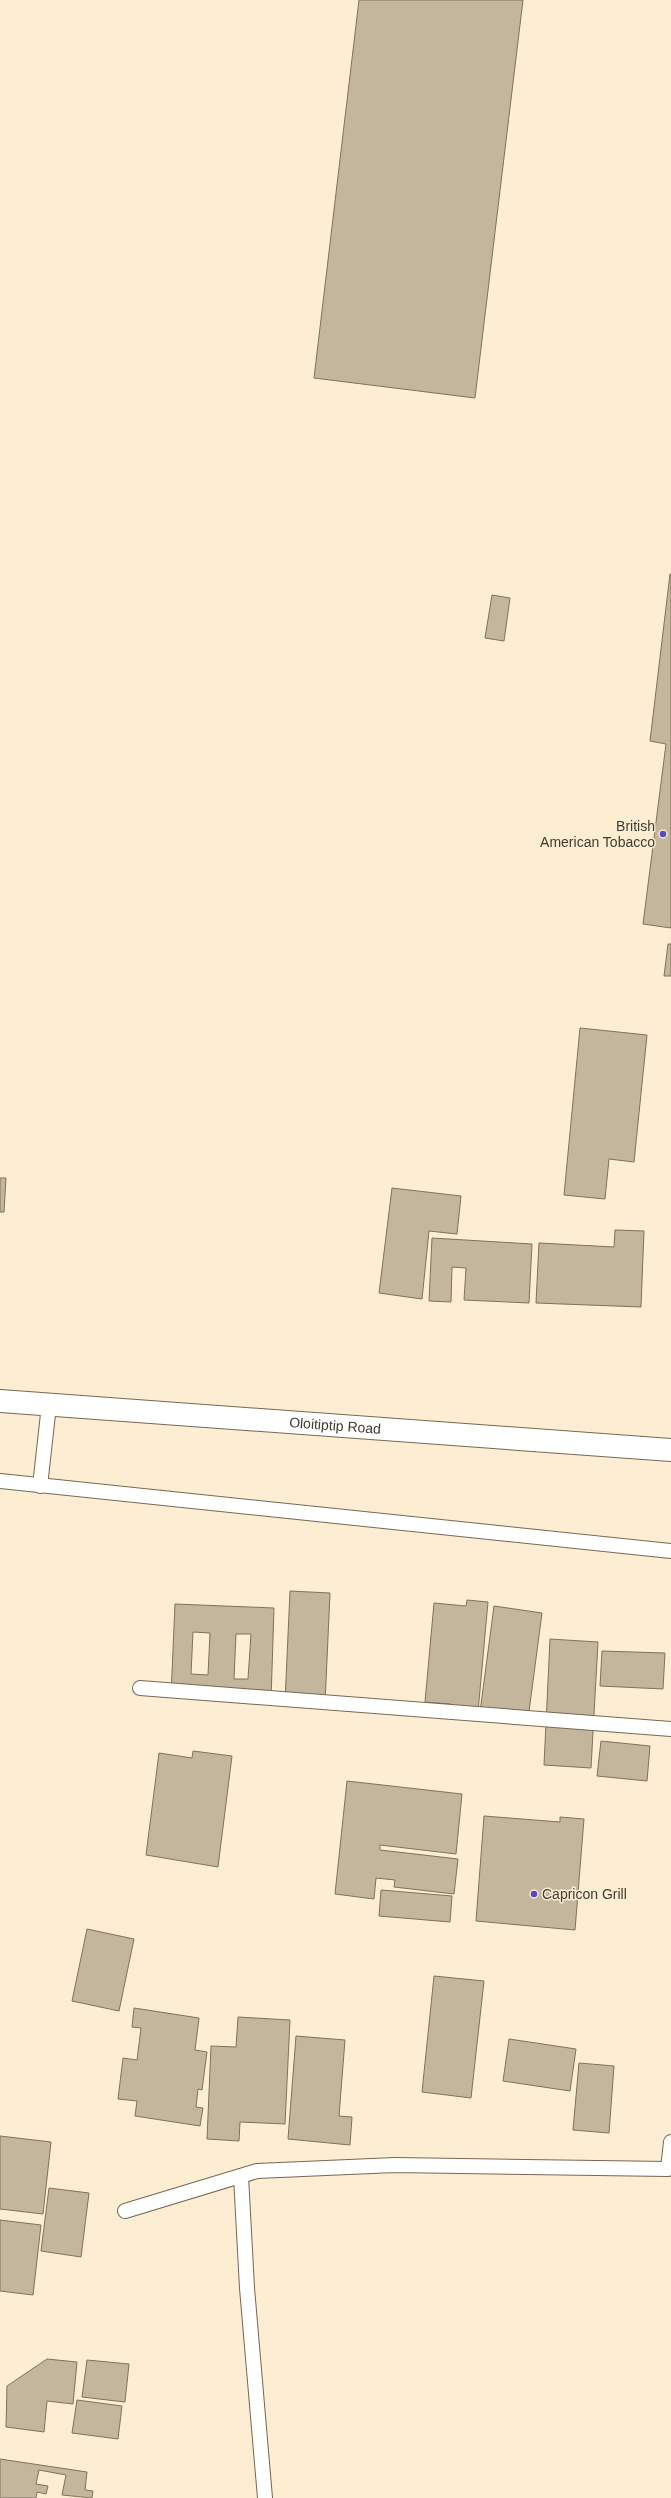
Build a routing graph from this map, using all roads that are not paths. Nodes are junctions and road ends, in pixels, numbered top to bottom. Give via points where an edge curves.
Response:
1 (0, 1401) edge
2 (49, 1405) junction
3 (671, 1450) edge
4 (0, 1481) edge
5 (40, 1486) junction
6 (671, 1551) edge
7 (140, 1688) dead end
8 (671, 1729) edge
9 (671, 2142) edge
10 (241, 2176) junction
11 (125, 2211) dead end
12 (265, 2498) edge

1 - 2 street, Oloitiptip Road
2 - 3 street, Oloitiptip Road
2 - 5 lane
4 - 5 lane
5 - 6 lane
7 - 8 lane
9 - 10 lane via 668,2169 395,2165 257,2171
10 - 11 lane
10 - 12 lane via 247,2288

